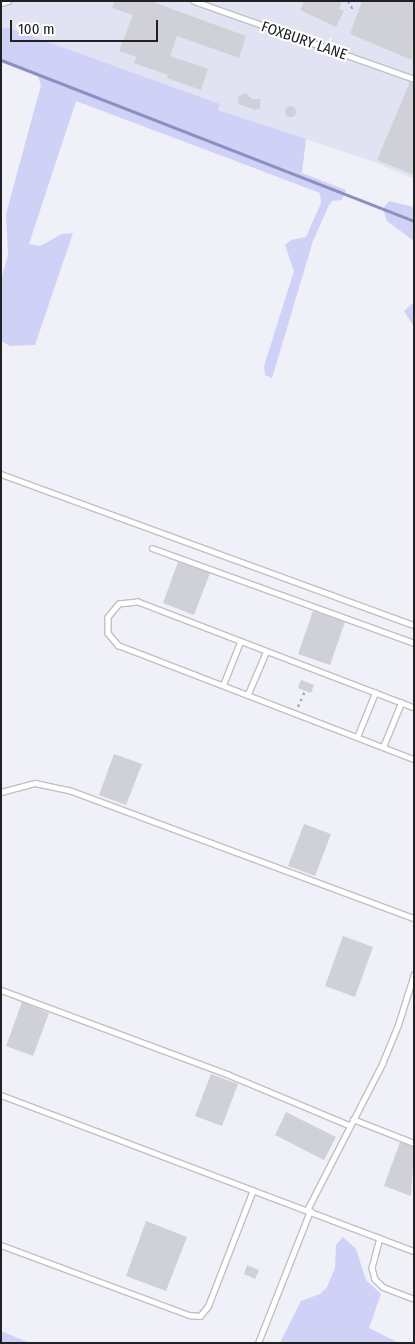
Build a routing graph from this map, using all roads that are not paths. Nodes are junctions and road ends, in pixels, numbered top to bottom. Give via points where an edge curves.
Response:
1 (8, 1) edge
2 (194, 1) edge
3 (1, 3) edge
4 (413, 77) edge
5 (1, 474) edge
6 (152, 548) dead end
7 (414, 625) edge
8 (240, 642) junction
9 (414, 643) edge
10 (266, 652) junction
11 (223, 685) junction
12 (375, 693) junction
13 (248, 694) junction
14 (401, 703) junction
15 (414, 708) edge
16 (357, 737) junction
17 (383, 747) junction
18 (414, 759) edge
19 (1, 792) edge
20 (414, 918) edge
21 (414, 974) edge
22 (1, 990) edge
23 (1, 1094) edge
24 (353, 1119) junction
25 (350, 1125) junction
26 (414, 1143) edge
27 (253, 1190) junction
28 (309, 1211) junction
29 (380, 1238) junction
30 (1, 1245) edge
31 (414, 1252) edge
32 (412, 1298) dead end
33 (258, 1343) edge

1 - 3 lane
2 - 4 lane, FOXBURY LANE
5 - 7 lane
6 - 9 lane
8 - 10 lane
8 - 11 lane
8 - 11 lane via 136,602 116,606 108,617 108,633 115,643
10 - 12 lane
10 - 13 lane
11 - 13 lane
12 - 14 lane
12 - 16 lane
13 - 16 lane
14 - 15 lane
14 - 17 lane
16 - 17 lane
17 - 18 lane
19 - 20 lane via 35,783 69,790
21 - 24 lane via 394,1035
22 - 25 lane via 227,1074
23 - 27 lane
24 - 25 lane
24 - 26 lane
25 - 28 lane
27 - 28 lane
27 - 30 lane via 208,1306 200,1316 189,1315
28 - 29 lane
28 - 33 lane
29 - 31 lane
29 - 32 lane via 372,1268 375,1280 383,1287

